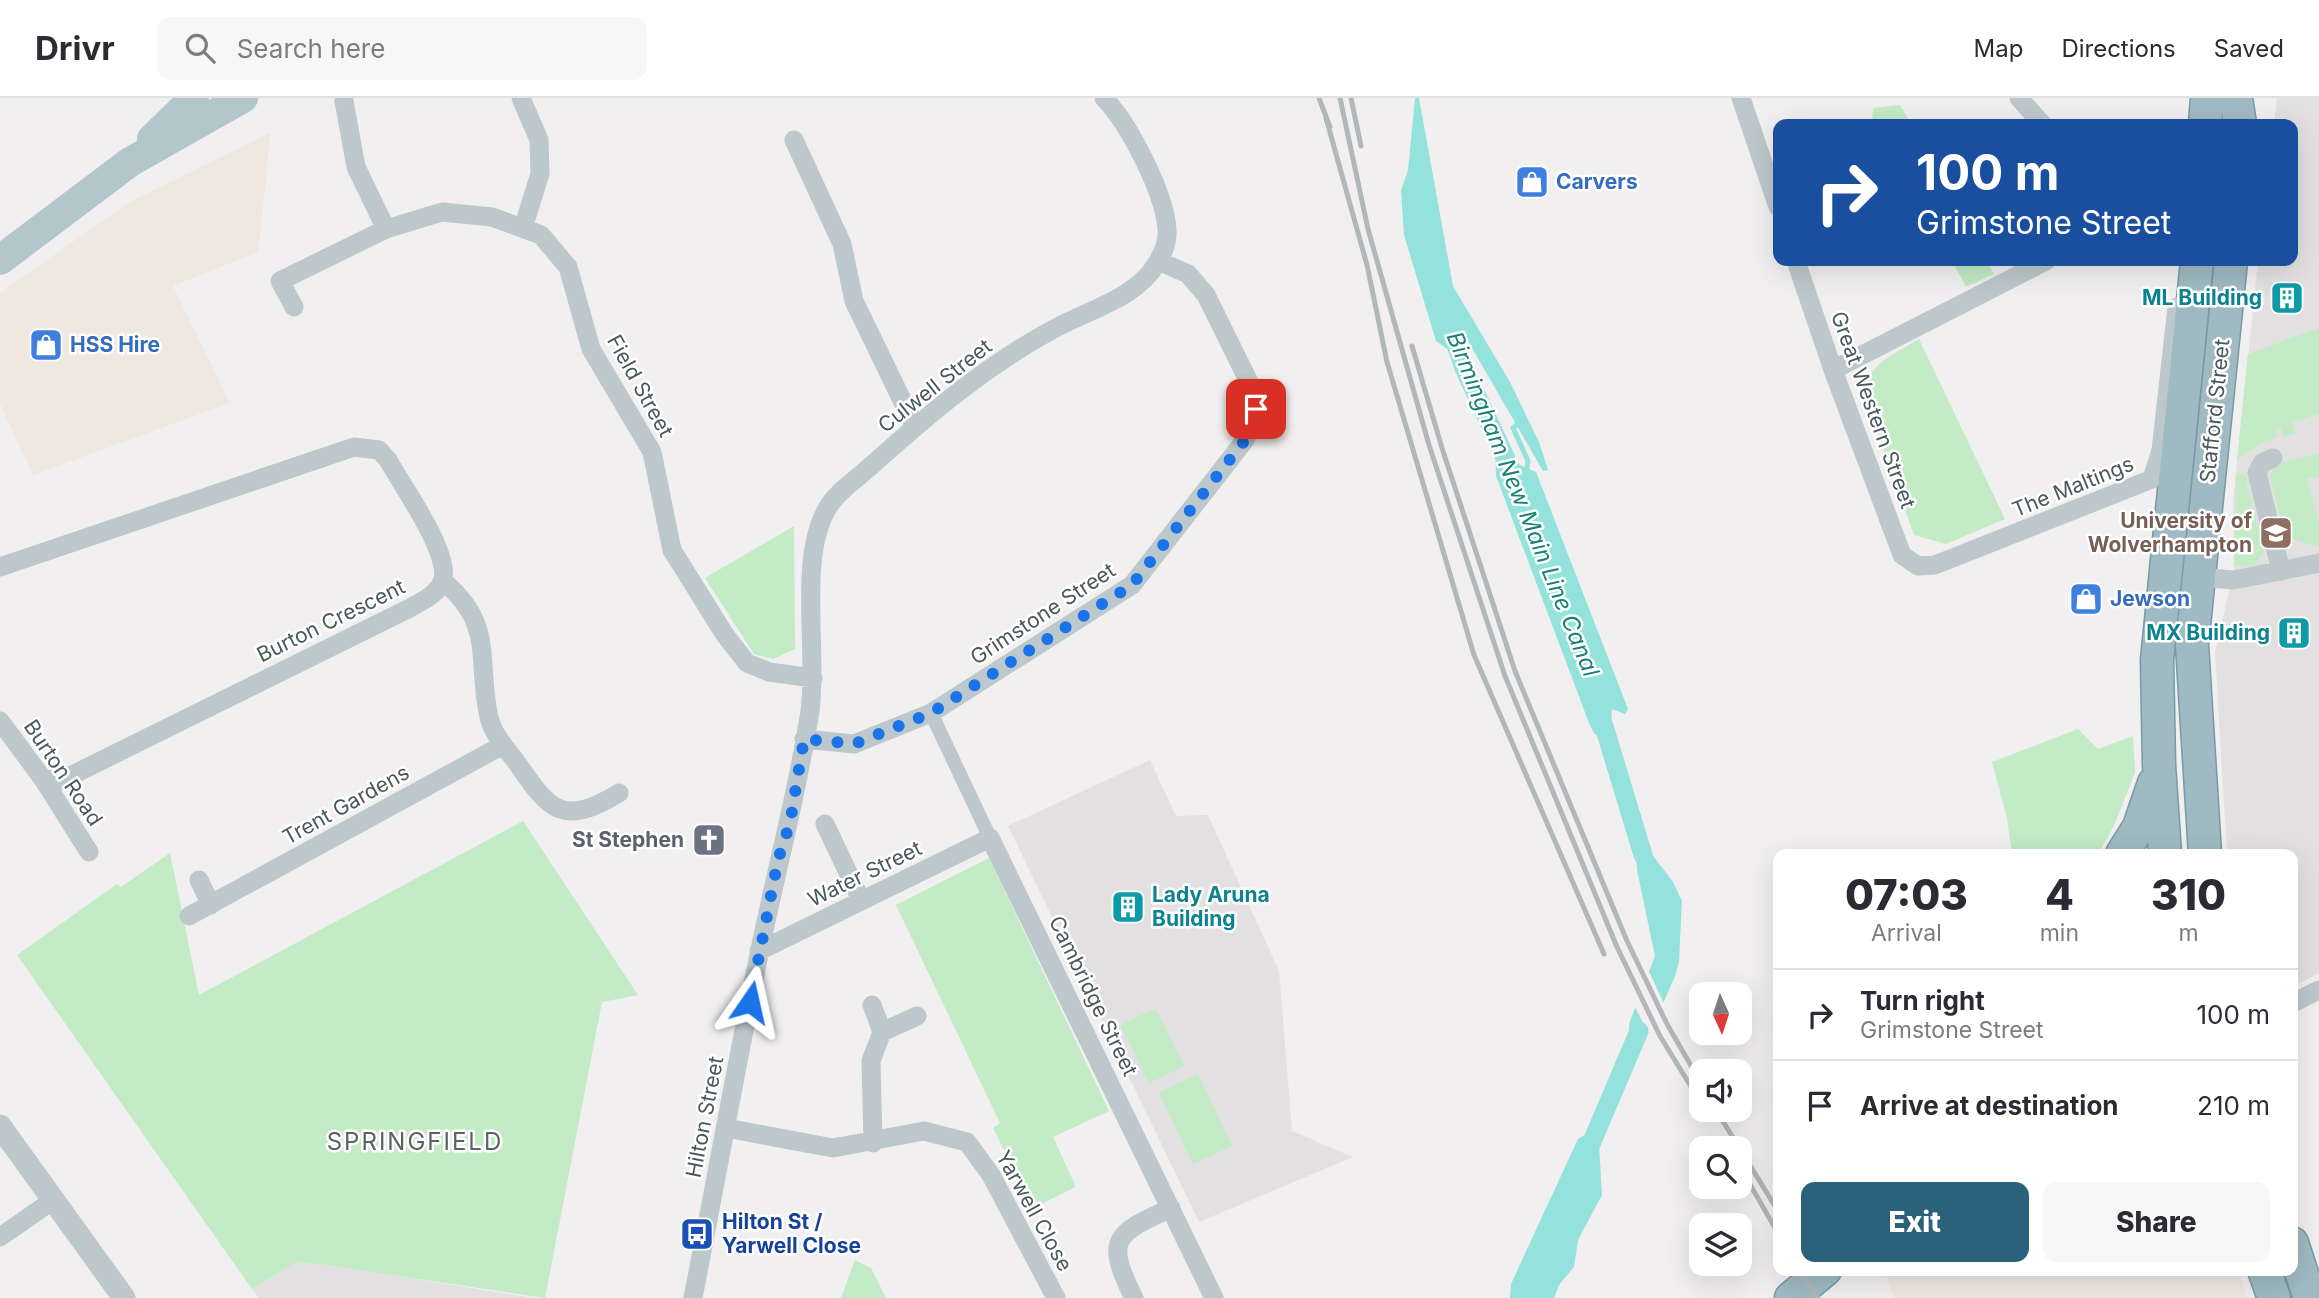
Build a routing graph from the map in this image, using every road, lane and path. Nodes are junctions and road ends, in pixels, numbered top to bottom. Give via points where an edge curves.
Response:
1 (194, 98) edge
2 (243, 98) edge
3 (520, 98) edge
4 (1104, 98) edge
5 (2019, 98) edge
6 (1743, 99) edge
7 (344, 100) dead end
8 (2038, 119) edge
9 (794, 140) dead end
10 (130, 162) junction
11 (1773, 192) edge
12 (523, 228) junction
13 (386, 229) junction
14 (0, 260) edge
15 (1159, 261) junction
16 (1798, 266) edge
17 (2036, 266) edge
18 (2195, 266) edge
19 (2196, 266) edge
20 (2230, 266) edge
21 (294, 307) dead end
22 (1833, 370) junction
23 (915, 427) junction
24 (2273, 458) dead end
25 (2319, 563) edge
26 (1918, 566) joint
27 (0, 567) edge
28 (2281, 571) junction
29 (2199, 577) junction
30 (443, 581) junction
31 (2192, 645) junction
32 (813, 678) junction
33 (931, 713) junction
34 (0, 721) edge
35 (804, 739) junction
36 (503, 745) junction
37 (2159, 765) junction
38 (43, 779) junction
39 (619, 793) dead end
40 (825, 824) dead end
41 (990, 838) junction
42 (2125, 849) edge
43 (2165, 849) edge
44 (2182, 849) edge
45 (2205, 849) edge
46 (89, 852) dead end
47 (199, 880) dead end
48 (861, 900) junction
49 (211, 905) junction
50 (189, 916) dead end
51 (759, 951) junction
52 (2319, 990) edge
53 (2298, 1000) edge
54 (872, 1005) dead end
55 (917, 1016) dead end
56 (882, 1032) junction
57 (0, 1126) edge
58 (726, 1128) junction
59 (873, 1143) junction
60 (52, 1201) junction
61 (1171, 1208) junction
62 (0, 1237) edge
63 (2298, 1261) edge
64 (1818, 1276) edge
65 (2266, 1276) edge
66 (124, 1298) edge
67 (693, 1298) edge
68 (1056, 1298) edge
69 (1134, 1298) edge
70 (1214, 1298) edge
71 (1791, 1298) edge
72 (2274, 1298) edge
73 (2310, 1298) edge

1 - 10 main road
2 - 10 main road
3 - 12 street via 539,140 540,174
4 - 15 street, Culwell Street via 1125,125 1159,197 1168,232
5 - 8 street
6 - 11 street
7 - 13 street via 356,167
9 - 23 street via 842,244 854,301
10 - 14 main road
12 - 13 street, Field Street via 492,217 442,212
12 - 32 street, Field Street via 541,235 568,267 591,349 652,452 672,550 725,635 747,663 769,672
13 - 21 street, Field Street via 279,281
15 - 23 street, Culwell Street via 1131,290 976,377
15 - 33 street, Grimstone Street via 1188,274 1206,295 1252,388 1256,409 1245,440 1132,585
16 - 22 street, Great Western Street
17 - 22 street
18 - 26 street, The Maltings via 2177,308 2161,450 2152,479 1935,565
19 - 37 highway, Stafford Street via 2157,660
20 - 29 highway, Stafford Street
22 - 26 street, Great Western Street via 1902,555
23 - 32 street, Culwell Street via 828,506 817,530
24 - 28 street via 2262,463 2257,473
25 - 28 street
27 - 30 street via 354,447 379,450 388,460 442,558
28 - 29 street via 2234,580
29 - 31 highway, Stafford Street
30 - 36 street via 461,596 481,631 489,719
30 - 38 street, Burton Crescent via 432,595 410,608 60,781
31 - 44 highway via 2180,707
31 - 45 highway, Stafford Street
32 - 35 street, Culwell Street
33 - 35 street, Grimstone Street via 854,744
33 - 41 street, Cambridge Street
34 - 38 street, Burton Road
35 - 51 street, Hilton Street via 790,823
36 - 39 street via 554,809 581,812
36 - 49 street, Trent Gardens
37 - 42 highway via 2139,827
37 - 43 highway, Stafford Street
38 - 46 street, Burton Road
40 - 48 street
41 - 48 street, Water Street
41 - 61 street, Cambridge Street
47 - 49 street
48 - 51 street, Water Street
49 - 50 street, Trent Gardens
51 - 58 street, Hilton Street
52 - 53 street
54 - 56 street
55 - 56 street
56 - 59 street via 871,1061
57 - 60 street
58 - 59 street, Yarwell Close via 833,1148
58 - 67 street, Hilton Street
59 - 68 street, Yarwell Close via 924,1131 967,1142 991,1175
60 - 62 street
60 - 66 street
61 - 69 street via 1133,1226 1120,1240 1119,1268
61 - 70 street, Cambridge Street
63 - 73 highway
64 - 71 highway
65 - 72 highway

